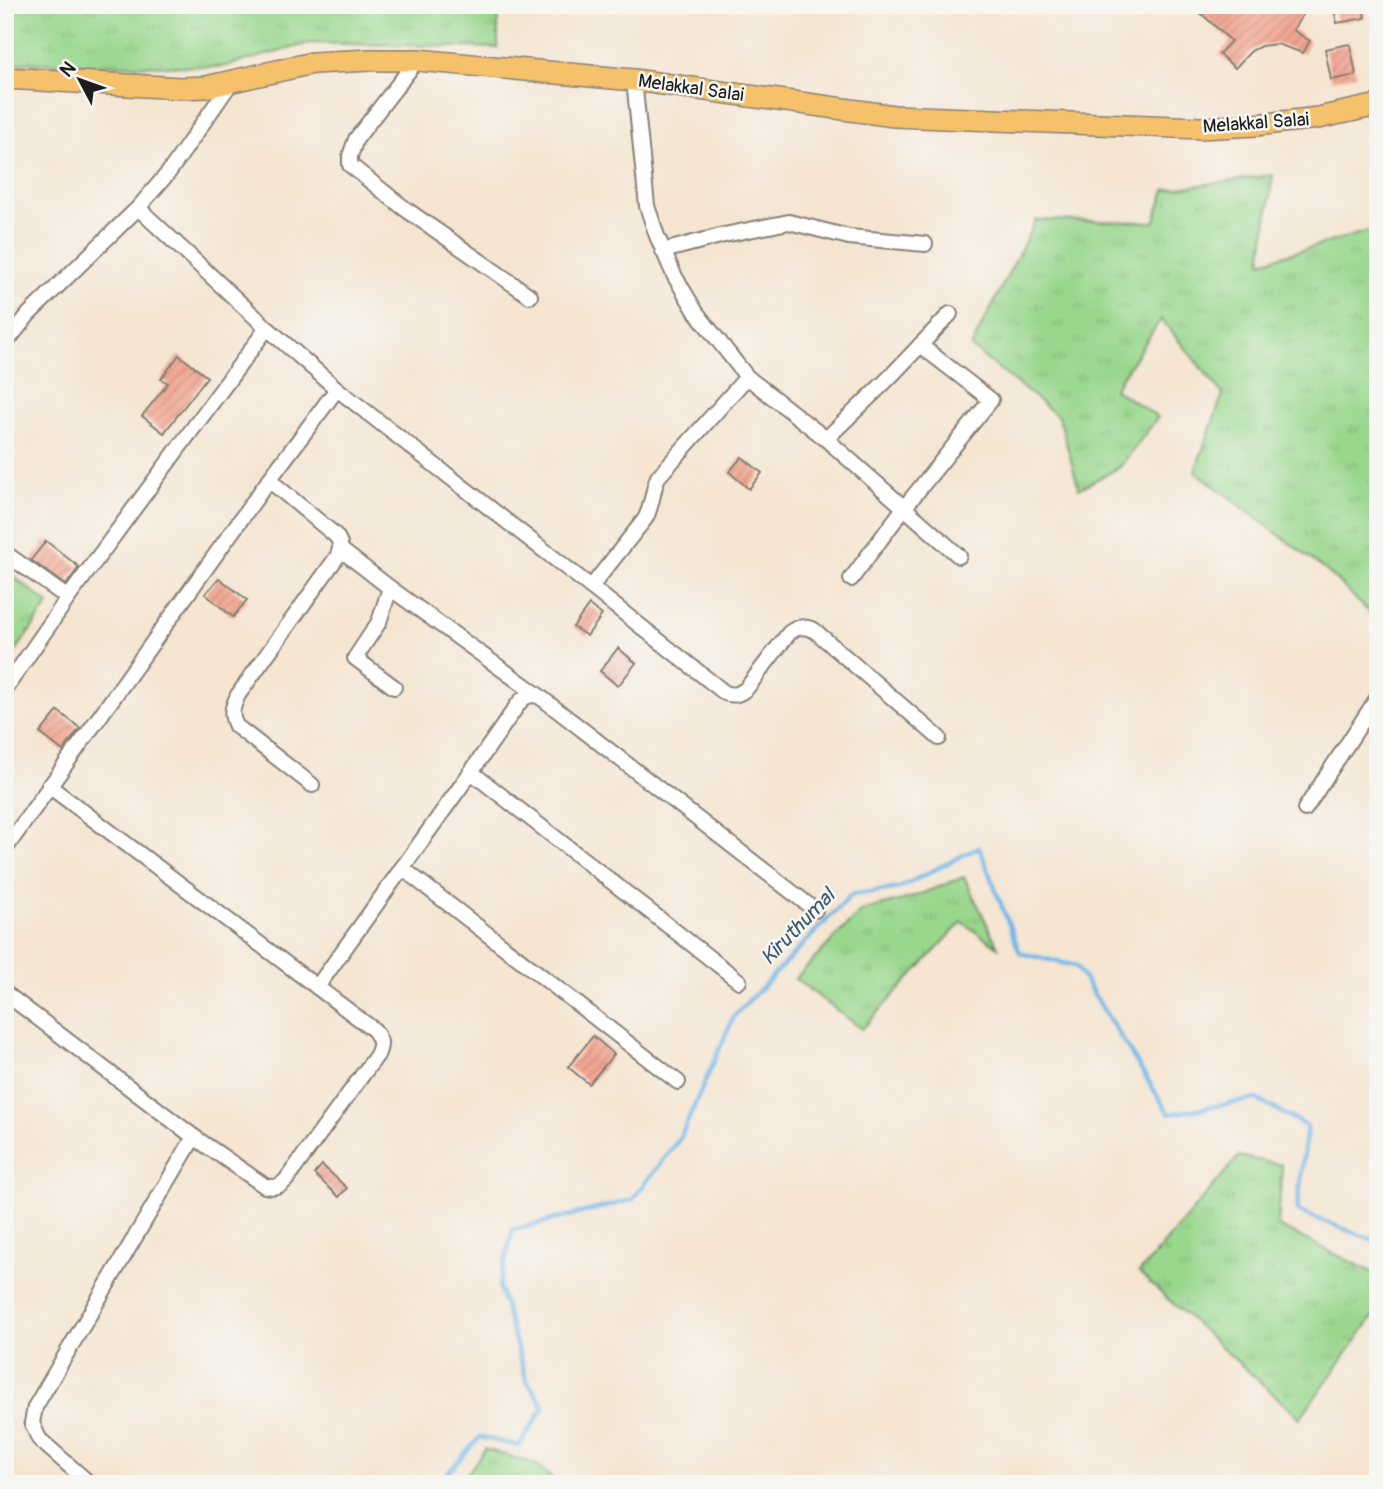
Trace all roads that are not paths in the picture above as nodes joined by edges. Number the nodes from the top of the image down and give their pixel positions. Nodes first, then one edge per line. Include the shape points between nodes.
1 (417, 60) junction
2 (5, 78) edge
3 (634, 80) junction
4 (232, 81) junction
5 (1378, 105) edge
6 (138, 208) junction
7 (925, 244) dead end
8 (663, 251) junction
9 (530, 296) dead end
10 (950, 314) dead end
11 (267, 328) junction
12 (5, 344) edge
13 (920, 345) junction
14 (747, 377) junction
15 (337, 389) junction
16 (826, 439) junction
17 (270, 480) junction
18 (904, 508) junction
19 (340, 549) junction
20 (5, 553) edge
21 (959, 556) dead end
22 (851, 579) dead end
23 (390, 587) junction
24 (591, 587) junction
25 (68, 598) junction
26 (394, 687) dead end
27 (5, 689) edge
28 (538, 696) junction
29 (1378, 697) edge
30 (939, 738) dead end
31 (471, 772) junction
32 (312, 785) dead end
33 (49, 786) junction
34 (1304, 809) dead end
35 (5, 849) edge
36 (402, 868) junction
37 (815, 909) dead end
38 (739, 981) dead end
39 (317, 987) junction
40 (5, 993) edge
41 (678, 1082) dead end
42 (194, 1137) junction
43 (90, 1484) edge

1 - 3 main road, Melakkal Salai
1 - 4 main road, Melakkal Salai via 313,63
1 - 9 street via 356,139 350,165
2 - 4 main road, Melakkal Salai via 181,88
3 - 5 main road, Melakkal Salai via 894,116 1200,128 1318,118
3 - 8 street via 647,206
4 - 6 street
6 - 11 street
6 - 12 street via 29,314
7 - 8 street via 849,237 789,222
8 - 14 street via 696,312
10 - 13 street
11 - 15 street
11 - 25 street
13 - 16 street
13 - 18 street via 991,400
14 - 16 street
14 - 24 street via 658,477 645,519
15 - 17 street
15 - 24 street
16 - 18 street
17 - 19 street via 335,535
17 - 33 street
18 - 21 street
18 - 22 street
19 - 23 street
19 - 32 street via 238,695 231,716 236,726
20 - 25 street
23 - 26 street via 379,622 355,658
23 - 28 street
24 - 30 street via 732,695 746,689 796,627 814,630
25 - 27 street
28 - 31 street via 525,697 519,703
28 - 37 street
29 - 34 street
31 - 36 street
31 - 38 street
33 - 35 street
33 - 39 street
36 - 39 street
36 - 41 street
39 - 42 street via 374,1030 381,1046 286,1180 281,1186 265,1186
40 - 42 street
42 - 43 street via 35,1407 32,1423 39,1438

